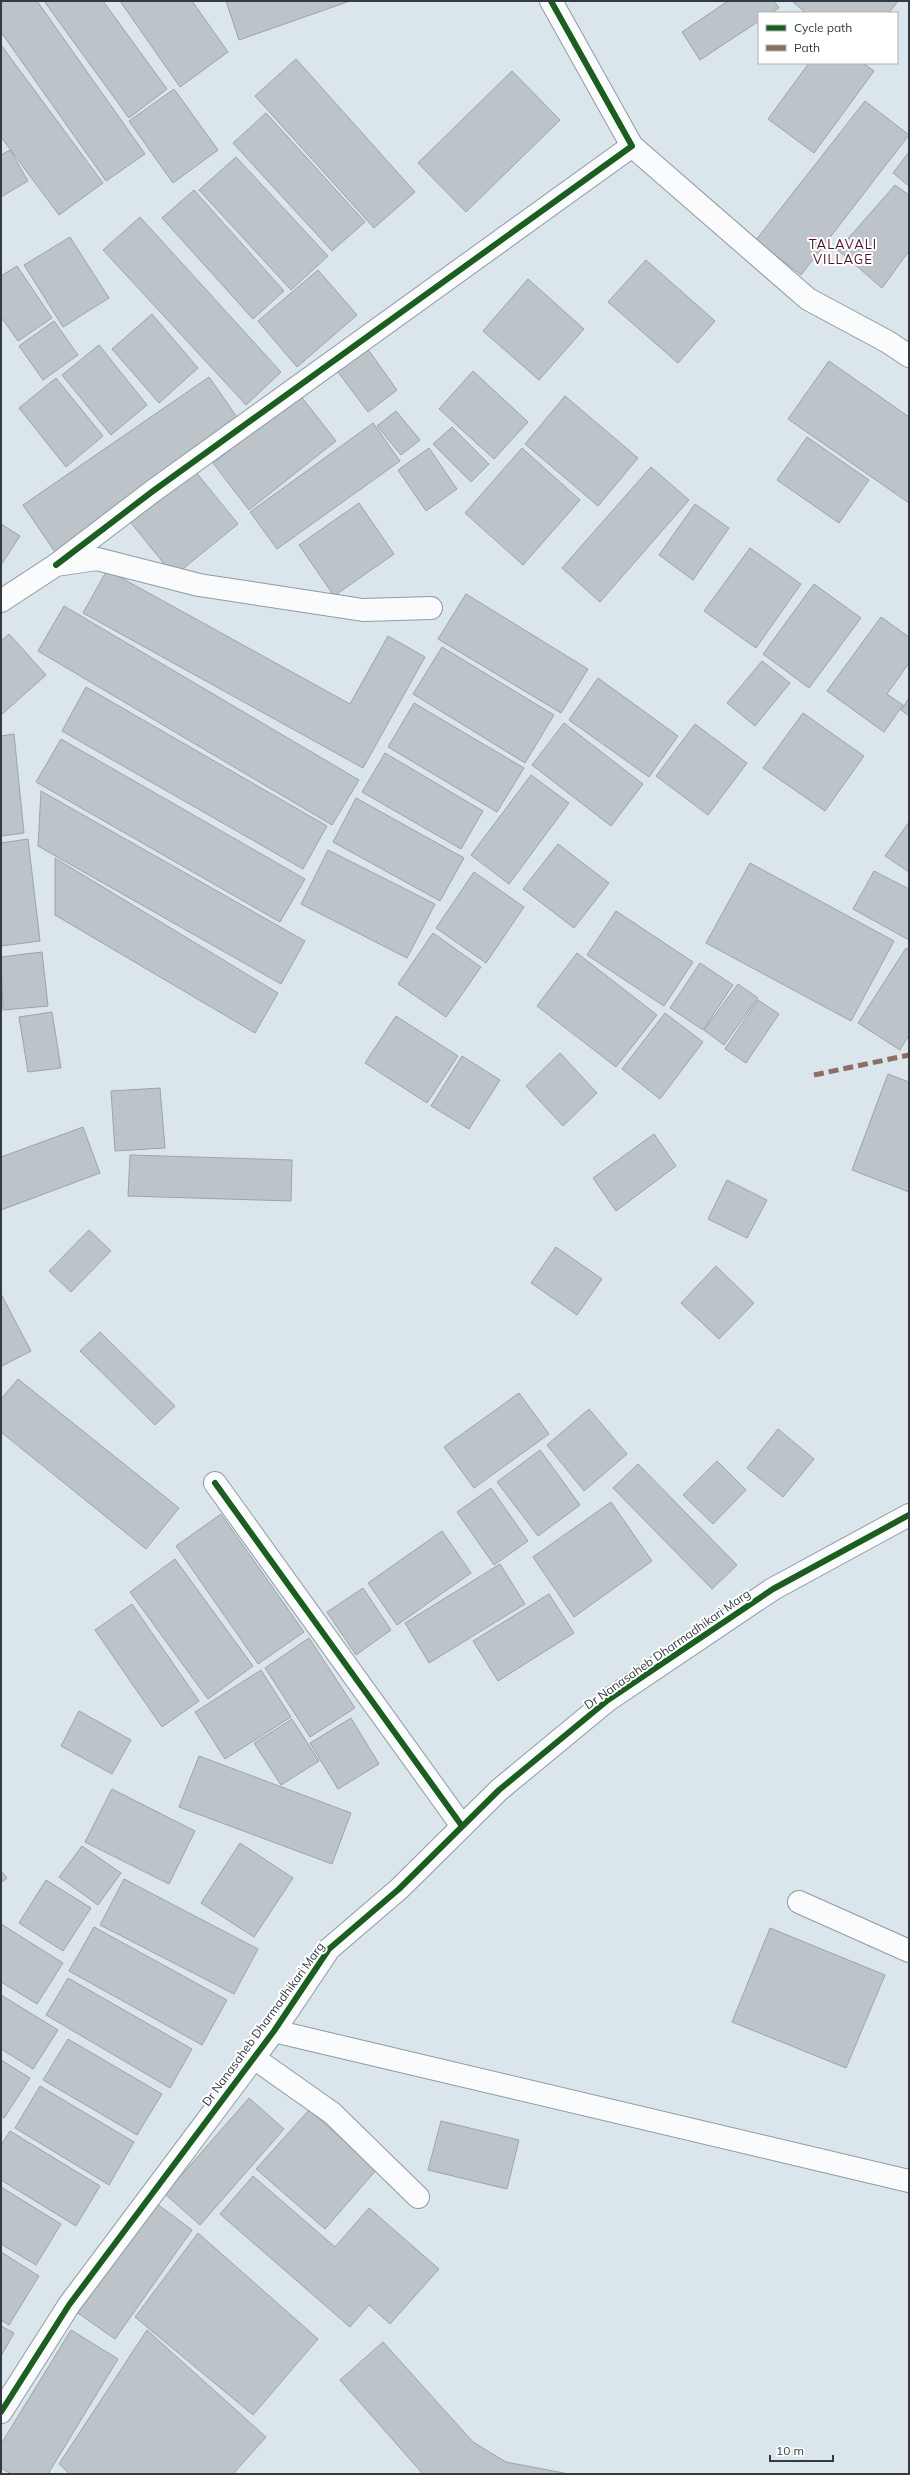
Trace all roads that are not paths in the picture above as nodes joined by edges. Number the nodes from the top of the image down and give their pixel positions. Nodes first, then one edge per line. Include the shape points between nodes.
1 (551, 1) edge
2 (632, 146) junction
3 (909, 356) edge
4 (56, 565) junction
5 (1, 601) edge
6 (431, 608) dead end
7 (215, 1482) dead end
8 (909, 1515) edge
9 (462, 1826) junction
10 (799, 1902) dead end
11 (909, 1950) edge
12 (274, 2031) junction
13 (254, 2058) junction
14 (909, 2181) edge
15 (418, 2197) dead end
16 (1, 2412) edge

1 - 2 street
2 - 3 street via 808,299
2 - 4 street via 153,491
4 - 5 street
4 - 6 street via 97,559 198,585 363,610
7 - 9 street
8 - 9 street, Dr Nanasaheb Dharmadhikari Marg via 773,1589 608,1700 498,1790
9 - 12 street, Dr Nanasaheb Dharmadhikari Marg via 399,1890 329,1948
10 - 11 street
12 - 13 street, Dr Nanasaheb Dharmadhikari Marg
12 - 14 street
13 - 15 street via 332,2113
13 - 16 street, Dr Nanasaheb Dharmadhikari Marg via 69,2305

